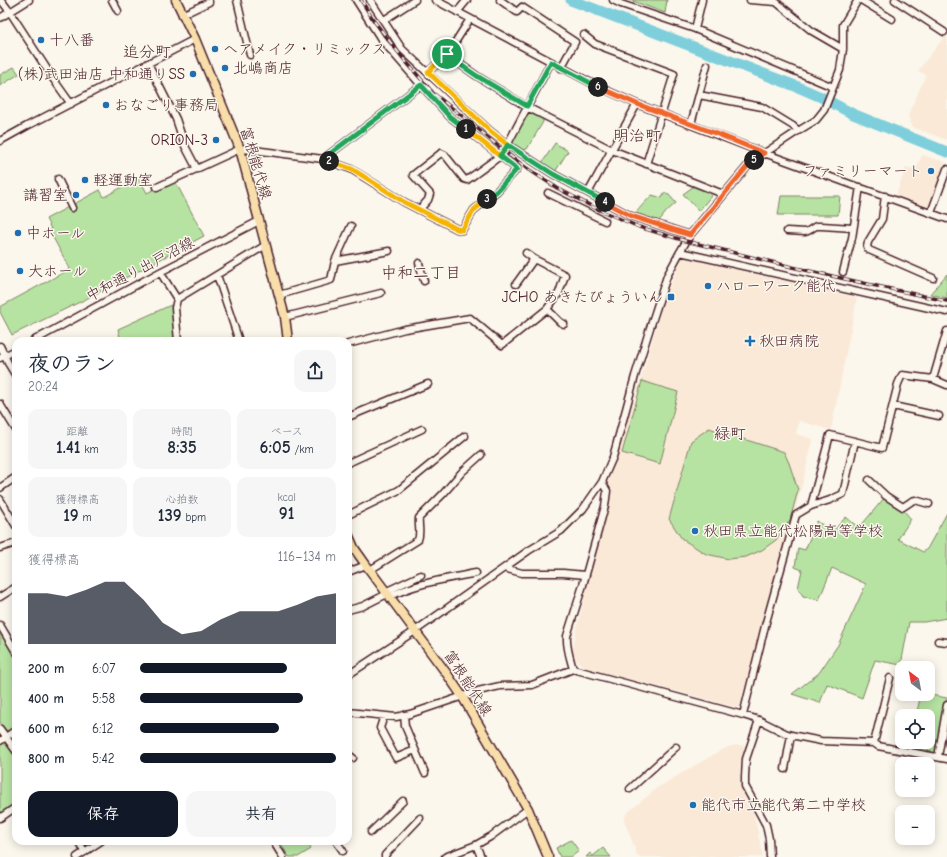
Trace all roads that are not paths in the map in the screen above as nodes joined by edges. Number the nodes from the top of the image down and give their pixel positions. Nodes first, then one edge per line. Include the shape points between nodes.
1 (1, 0) edge
2 (29, 0) edge
3 (112, 0) edge
4 (176, 0) edge
5 (237, 0) edge
6 (356, 0) edge
7 (370, 0) edge
8 (415, 0) edge
9 (435, 0) edge
10 (467, 0) edge
11 (500, 0) edge
12 (613, 0) edge
13 (702, 0) edge
14 (750, 0) edge
15 (858, 0) edge
16 (862, 0) edge
17 (895, 0) edge
18 (209, 2) dead end
19 (118, 11) dead end
20 (10, 12) junction
21 (457, 12) junction
22 (182, 14) junction
23 (0, 18) edge
24 (470, 19) junction
25 (892, 19) dead end
26 (384, 20) junction
27 (695, 29) junction
28 (944, 32) dead end
29 (584, 35) dead end
30 (195, 39) junction
31 (843, 49) junction
32 (447, 54) junction
33 (250, 55) dead end
34 (551, 62) junction
35 (148, 64) junction
36 (706, 65) dead end
37 (561, 68) junction
38 (428, 72) junction
39 (421, 85) junction
40 (832, 89) junction
41 (699, 95) junction
42 (71, 104) junction
43 (637, 104) junction
44 (527, 106) junction
45 (662, 113) junction
46 (690, 124) junction
47 (798, 131) junction
48 (0, 141) edge
49 (508, 145) junction
50 (240, 149) junction
51 (612, 150) junction
52 (764, 153) junction
53 (500, 156) junction
54 (323, 159) junction
55 (646, 164) junction
56 (197, 169) junction
57 (947, 169) edge
58 (58, 179) dead end
59 (860, 187) junction
60 (156, 188) dead end
61 (548, 193) dead end
62 (588, 193) junction
63 (723, 194) junction
64 (885, 196) junction
65 (72, 208) dead end
66 (419, 210) junction
67 (931, 213) junction
68 (947, 219) edge
69 (259, 221) junction
70 (604, 221) dead end
71 (351, 226) dead end
72 (853, 228) junction
73 (787, 231) dead end
74 (690, 235) junction
75 (266, 245) junction
76 (389, 251) dead end
77 (680, 252) junction
78 (526, 253) dead end
79 (534, 259) junction
80 (335, 260) junction
81 (419, 263) dead end
82 (160, 272) junction
83 (843, 272) dead end
84 (217, 275) junction
85 (933, 278) dead end
86 (424, 281) dead end
87 (516, 284) dead end
88 (381, 292) dead end
89 (279, 295) junction
90 (177, 299) junction
91 (547, 309) junction
92 (947, 312) edge
93 (285, 317) junction
94 (564, 324) dead end
95 (947, 331) edge
96 (40, 337) edge
97 (178, 337) edge
98 (238, 337) edge
99 (288, 337) edge
100 (352, 343) edge
101 (0, 346) edge
102 (12, 352) edge
103 (2, 357) edge
104 (12, 370) edge
105 (933, 380) junction
106 (428, 384) dead end
107 (947, 385) edge
108 (0, 404) edge
109 (893, 406) junction
110 (352, 415) edge
111 (939, 416) dead end
112 (12, 424) edge
113 (422, 429) dead end
114 (465, 436) dead end
115 (855, 441) junction
116 (481, 455) dead end
117 (352, 460) edge
118 (12, 480) edge
119 (869, 480) dead end
120 (602, 482) junction
121 (0, 488) edge
122 (0, 499) edge
123 (929, 504) dead end
124 (2, 506) edge
125 (811, 506) junction
126 (352, 513) edge
127 (12, 520) edge
128 (12, 544) edge
129 (0, 548) edge
130 (352, 550) edge
131 (368, 568) junction
132 (504, 568) junction
133 (352, 571) edge
134 (476, 573) dead end
135 (421, 575) dead end
136 (585, 575) junction
137 (12, 590) edge
138 (387, 594) junction
139 (0, 597) edge
140 (352, 609) edge
141 (0, 625) edge
142 (415, 631) junction
143 (938, 641) dead end
144 (947, 642) edge
145 (12, 645) edge
146 (574, 669) junction
147 (352, 672) edge
148 (890, 678) dead end
149 (462, 696) junction
150 (947, 705) edge
151 (352, 712) edge
152 (743, 715) junction
153 (384, 716) junction
154 (404, 716) junction
155 (759, 720) junction
156 (0, 729) edge
157 (12, 733) edge
158 (791, 735) junction
159 (3, 739) edge
160 (874, 743) junction
161 (676, 746) dead end
162 (12, 747) edge
163 (415, 750) junction
164 (938, 757) junction
165 (947, 759) edge
166 (785, 769) dead end
167 (425, 774) dead end
168 (630, 789) dead end
169 (402, 801) dead end
170 (528, 809) junction
171 (12, 810) edge
172 (0, 818) edge
173 (420, 818) dead end
174 (371, 832) dead end
175 (81, 845) edge
176 (95, 845) edge
177 (276, 845) edge
178 (339, 845) edge
179 (476, 846) junction
180 (343, 851) dead end
181 (85, 852) junction
182 (77, 857) edge
183 (283, 857) edge
184 (384, 857) edge
185 (446, 857) edge
186 (481, 857) edge
187 (548, 857) edge
188 (770, 857) edge

1 - 20 street
2 - 20 street
3 - 19 street
4 - 22 main road, 富根能代線
5 - 33 street
6 - 39 street via 381,39
7 - 26 street
8 - 26 street
9 - 21 street
10 - 21 street
11 - 37 street via 517,12 522,7 575,42
12 - 27 street
13 - 27 street
14 - 31 street via 776,2 812,31
15 - 31 street via 844,25
16 - 25 street
17 - 28 street
18 - 22 street
20 - 23 street
20 - 42 street
21 - 24 street
22 - 30 main road, 富根能代線
24 - 32 street
24 - 34 street
26 - 38 street via 402,49
27 - 40 street
29 - 45 street via 595,44 674,74
30 - 35 street
30 - 50 main road, 富根能代線
31 - 40 street via 840,70
32 - 38 street
32 - 44 street via 477,76
34 - 37 street
34 - 44 street
35 - 42 street
35 - 56 street via 174,114 185,146
36 - 41 street
37 - 43 street
38 - 49 street
39 - 53 street via 449,116
39 - 54 street
40 - 47 street via 824,110 816,120
41 - 46 street
41 - 47 street via 762,107
42 - 48 street
43 - 45 street
43 - 51 street
44 - 49 street
44 - 51 street
45 - 46 street
45 - 55 street
46 - 52 street
47 - 52 street
49 - 53 street
49 - 62 street
50 - 54 street
50 - 56 street
50 - 69 main road, 富根能代線
51 - 55 street
51 - 62 street
52 - 59 street
52 - 63 street via 751,162
53 - 66 street via 517,169 497,191 474,210 462,230
53 - 66 street via 467,180 441,153 414,175 430,194
54 - 66 street via 352,169
55 - 63 street
56 - 60 street
57 - 67 street
58 - 65 street
59 - 64 street
59 - 72 street
61 - 70 street
62 - 74 street via 631,216
63 - 74 street
64 - 67 street
64 - 85 street via 882,219 867,247
67 - 68 street
69 - 75 main road, 富根能代線
69 - 82 street, 中和通り出戸沼線
71 - 80 street
72 - 73 street via 816,226 805,232
72 - 83 street
74 - 77 street
75 - 84 street
75 - 89 main road, 富根能代線
76 - 80 street
77 - 92 street
77 - 120 street via 667,276 635,376 613,457
78 - 79 street
79 - 87 street
79 - 91 street via 566,275 559,293
80 - 89 street via 331,280
81 - 86 street
82 - 90 street
82 - 96 street, 中和通り出戸沼線
84 - 90 street
84 - 98 street
88 - 93 street
89 - 93 main road, 富根能代線
90 - 97 street via 175,308
91 - 94 street
91 - 100 street via 502,345 470,318 404,329
93 - 99 main road, 富根能代線
95 - 105 street
101 - 103 street
102 - 103 street
103 - 104 street
105 - 107 street
105 - 109 street via 902,374
106 - 110 street
108 - 112 street
109 - 111 street
109 - 115 street via 882,448
113 - 117 street
114 - 126 street via 398,490
115 - 125 street via 843,494
115 - 125 street via 830,435
116 - 131 street via 419,518 418,540
118 - 121 street
119 - 123 street via 903,507 915,500
120 - 132 street via 583,509 561,531
120 - 136 street via 607,491 605,506
122 - 124 street
124 - 127 street
125 - 152 street via 796,515
128 - 129 street
130 - 131 main road, 富根能代線
131 - 133 street
131 - 138 main road, 富根能代線
132 - 136 street via 522,573
132 - 142 street
134 - 138 street
135 - 138 street
136 - 146 street via 566,642
137 - 139 street
138 - 140 street
138 - 142 main road, 富根能代線
141 - 145 street
142 - 147 street
142 - 149 main road, 富根能代線
143 - 144 street
146 - 149 street via 532,685 500,686
146 - 152 street
148 - 160 street
149 - 154 street
149 - 170 main road, 富根能代線
150 - 164 street
151 - 153 street
152 - 155 street
153 - 154 street
153 - 163 street via 380,728 396,758
154 - 163 street via 405,726
155 - 158 street
155 - 188 street via 746,759 745,786 766,825
156 - 159 street
157 - 159 street
158 - 160 street via 821,741
158 - 166 street
159 - 162 street
160 - 164 street via 878,746
161 - 168 street
163 - 167 street
164 - 165 street
169 - 174 street
170 - 179 street
170 - 187 main road, 富根能代線
171 - 172 street
173 - 184 street
175 - 181 street
176 - 181 street
177 - 183 street
178 - 180 street
179 - 185 street
179 - 186 street
181 - 182 street

